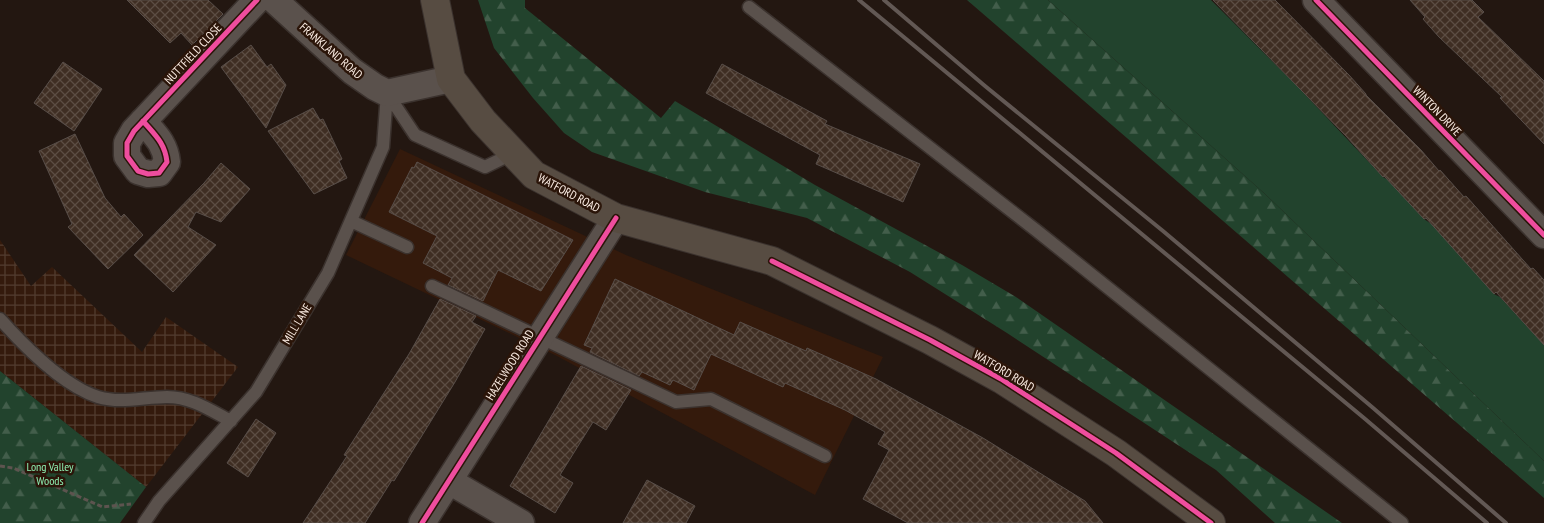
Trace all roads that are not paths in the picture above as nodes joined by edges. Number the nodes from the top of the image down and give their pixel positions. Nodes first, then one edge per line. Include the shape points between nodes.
1 (257, 0) edge
2 (274, 0) edge
3 (435, 0) edge
4 (1316, 0) edge
5 (749, 7) dead end
6 (451, 79) junction
7 (387, 93) junction
8 (143, 121) dead end
9 (514, 153) junction
10 (616, 218) junction
11 (351, 221) junction
12 (1544, 235) edge
13 (407, 247) dead end
14 (432, 286) dead end
15 (0, 320) edge
16 (540, 338) junction
17 (231, 421) junction
18 (825, 456) dead end
19 (448, 481) junction
20 (144, 523) edge
21 (422, 523) edge
22 (521, 523) edge
23 (1211, 523) edge
24 (1402, 523) edge

1 - 8 street, NUTTFIELD CLOSE
2 - 7 street, FRANKLAND ROAD via 352,71
3 - 6 main road, WATFORD ROAD
4 - 12 street, WINTON DRIVE
5 - 24 lane via 1029,225
6 - 7 street
6 - 9 main road, WATFORD ROAD
7 - 9 lane via 415,135 485,167
7 - 11 lane, MILL LANE via 382,147
9 - 10 main road, WATFORD ROAD via 534,175
10 - 16 street, HAZELWOOD ROAD
10 - 23 main road, WATFORD ROAD via 772,261 930,340 1001,378 1116,453
11 - 13 lane
11 - 17 lane, MILL LANE via 318,290 256,392
14 - 16 lane
15 - 17 lane via 50,368 77,388 99,397 125,400 168,397 191,400
16 - 18 lane via 676,402 711,400
16 - 19 street, HAZELWOOD ROAD
17 - 20 lane, MILL LANE via 159,501
19 - 21 street, HAZELWOOD ROAD
19 - 22 street

